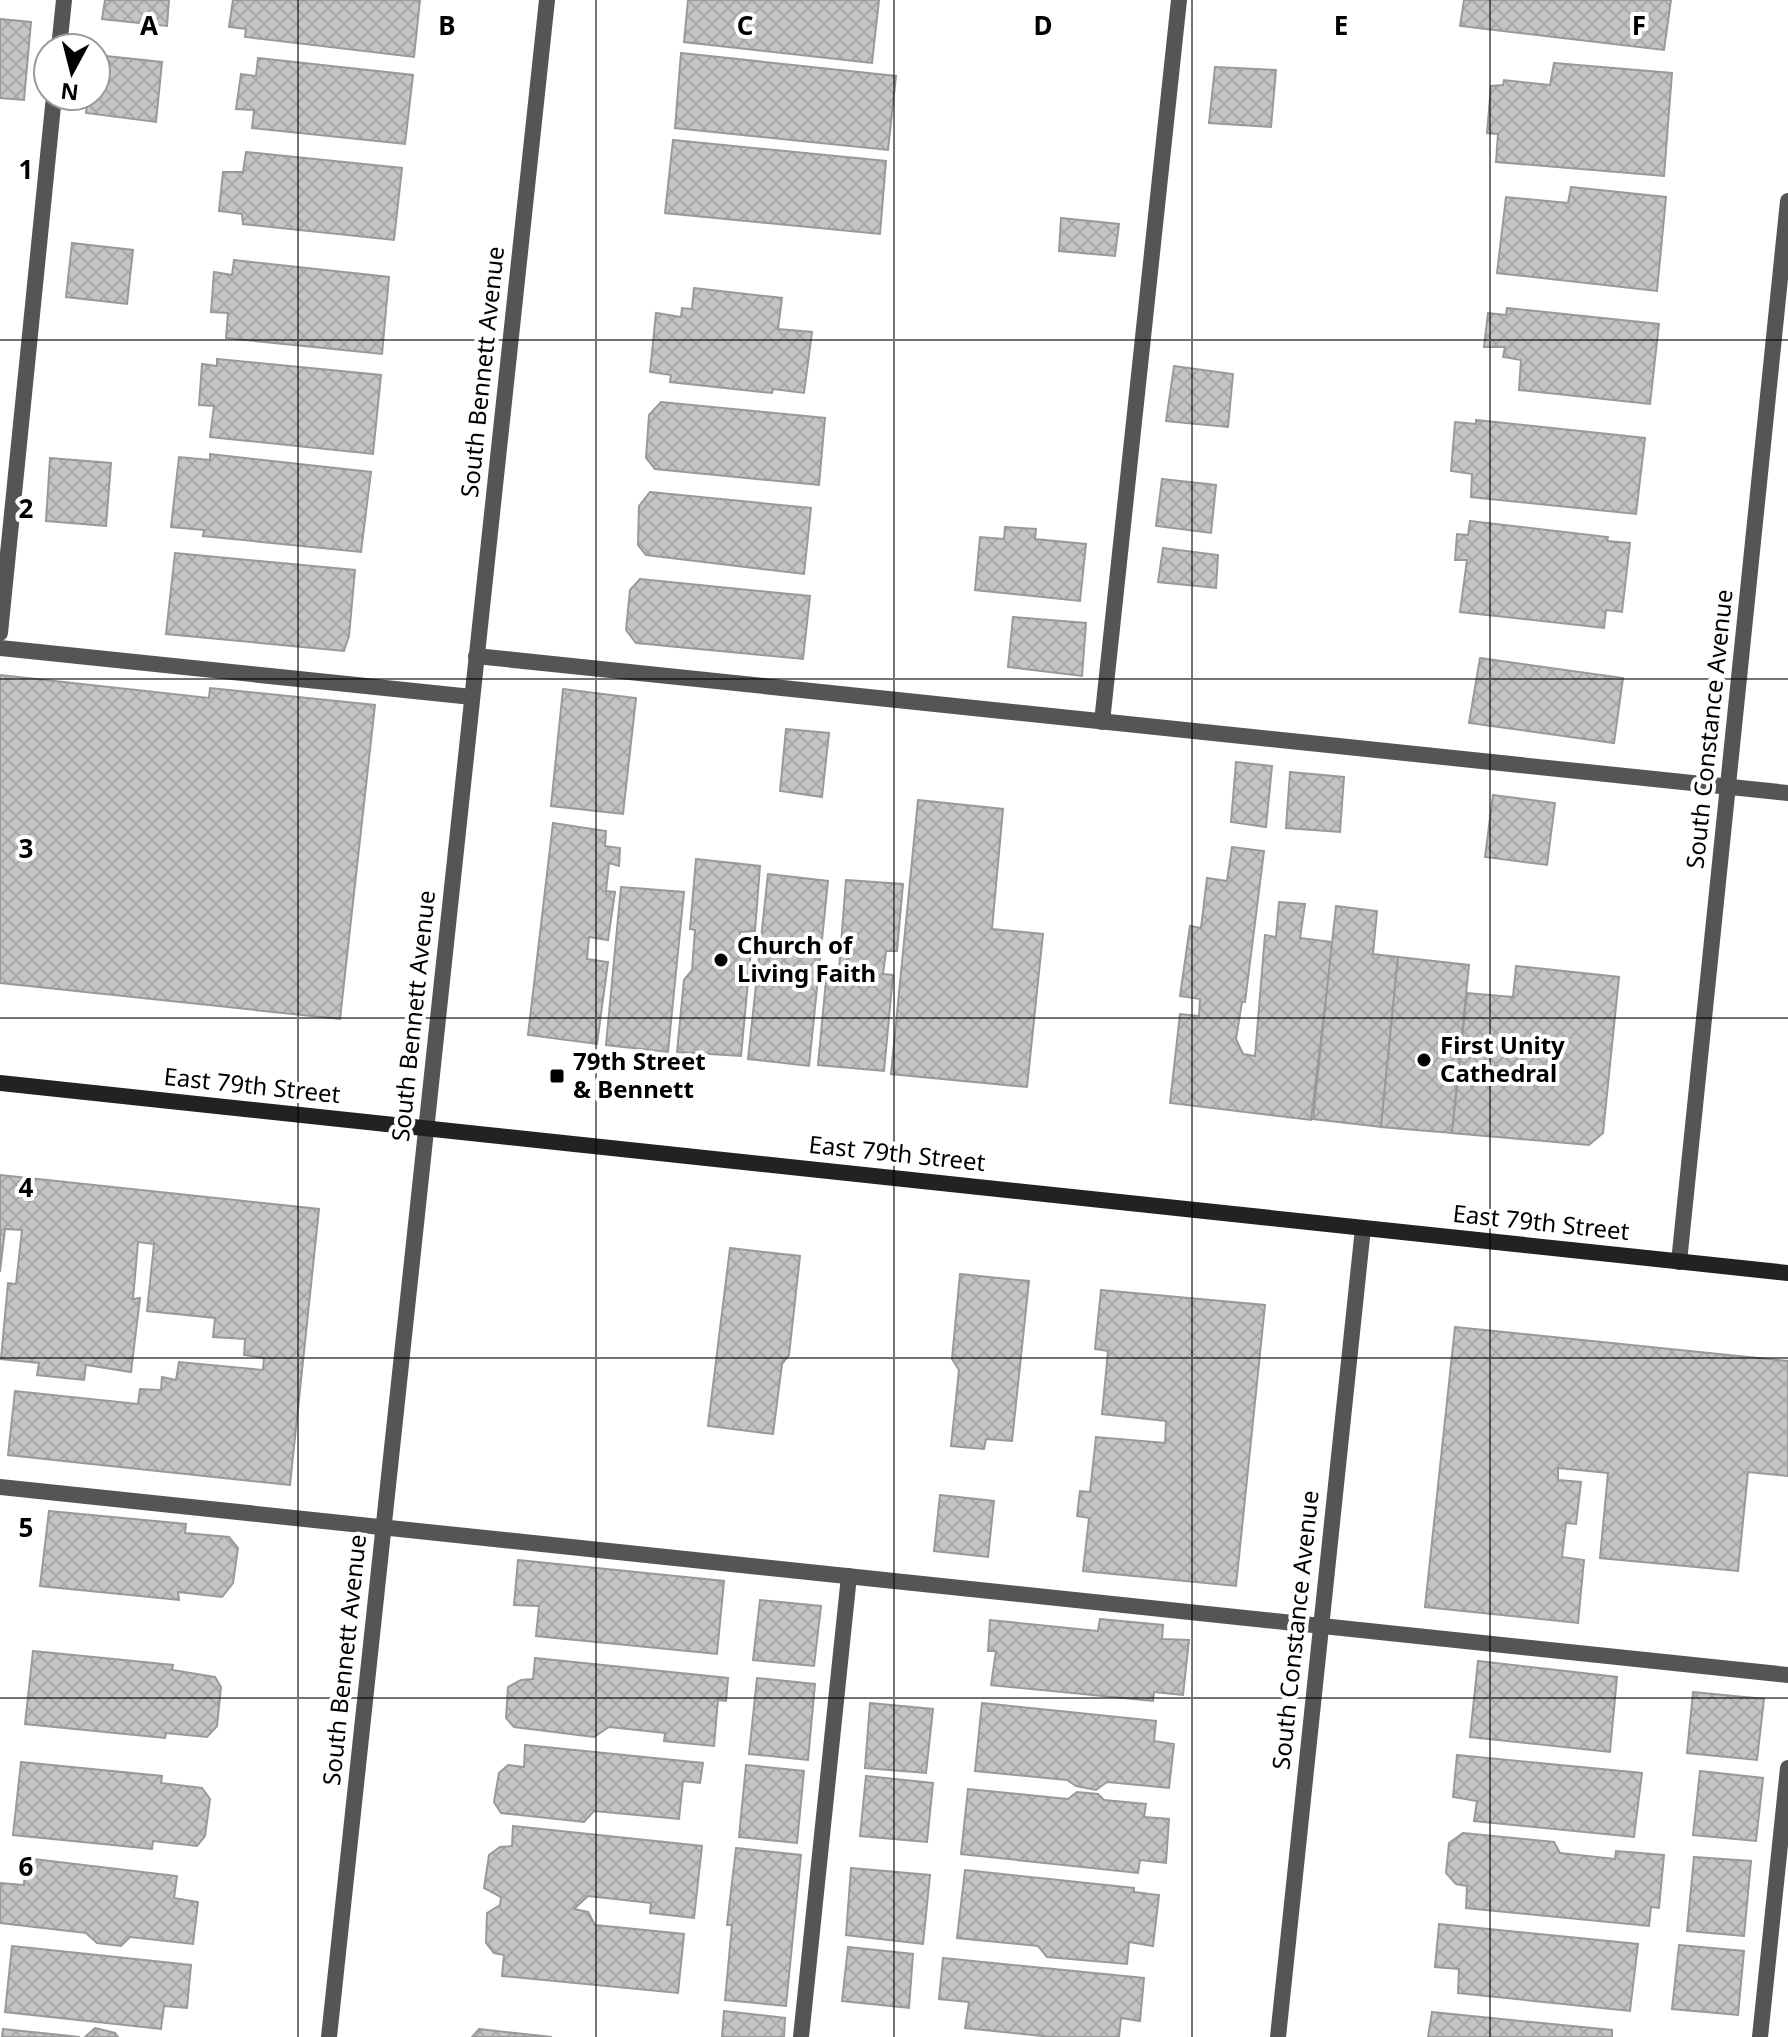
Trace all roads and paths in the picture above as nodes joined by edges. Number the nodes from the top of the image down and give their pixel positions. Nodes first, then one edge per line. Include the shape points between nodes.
1 (64, 0) edge
2 (547, 0) edge
3 (1179, 0) edge
4 (61, 32) edge
5 (52, 112) edge
6 (1788, 201) edge
7 (0, 633) edge
8 (0, 648) edge
9 (476, 656) junction
10 (472, 697) junction
11 (1102, 722) junction
12 (1728, 787) junction
13 (1788, 793) edge
14 (0, 1083) edge
15 (426, 1128) junction
16 (1363, 1228) junction
17 (1679, 1262) junction
18 (1788, 1273) edge
19 (0, 1487) edge
20 (384, 1528) junction
21 (849, 1576) junction
22 (1321, 1626) junction
23 (1788, 1675) edge
24 (1788, 1768) edge
25 (329, 2037) edge
26 (801, 2037) edge
27 (1278, 2037) edge
28 (1760, 2037) edge

1 - 4 street
2 - 9 street, South Bennett Avenue
3 - 11 street
5 - 7 street
6 - 12 street, South Constance Avenue
8 - 10 street
9 - 10 street, South Bennett Avenue
9 - 11 street
10 - 15 street, South Bennett Avenue
11 - 12 street
12 - 13 street
12 - 17 street, South Constance Avenue
14 - 15 main road, East 79th Street
15 - 16 main road, East 79th Street
15 - 20 street, South Bennett Avenue
16 - 17 main road, East 79th Street
16 - 22 street, South Constance Avenue
17 - 18 main road, East 79th Street
19 - 20 street
20 - 21 street
20 - 25 street, South Bennett Avenue
21 - 22 street
21 - 26 street
22 - 23 street
22 - 27 street, South Constance Avenue
24 - 28 street

